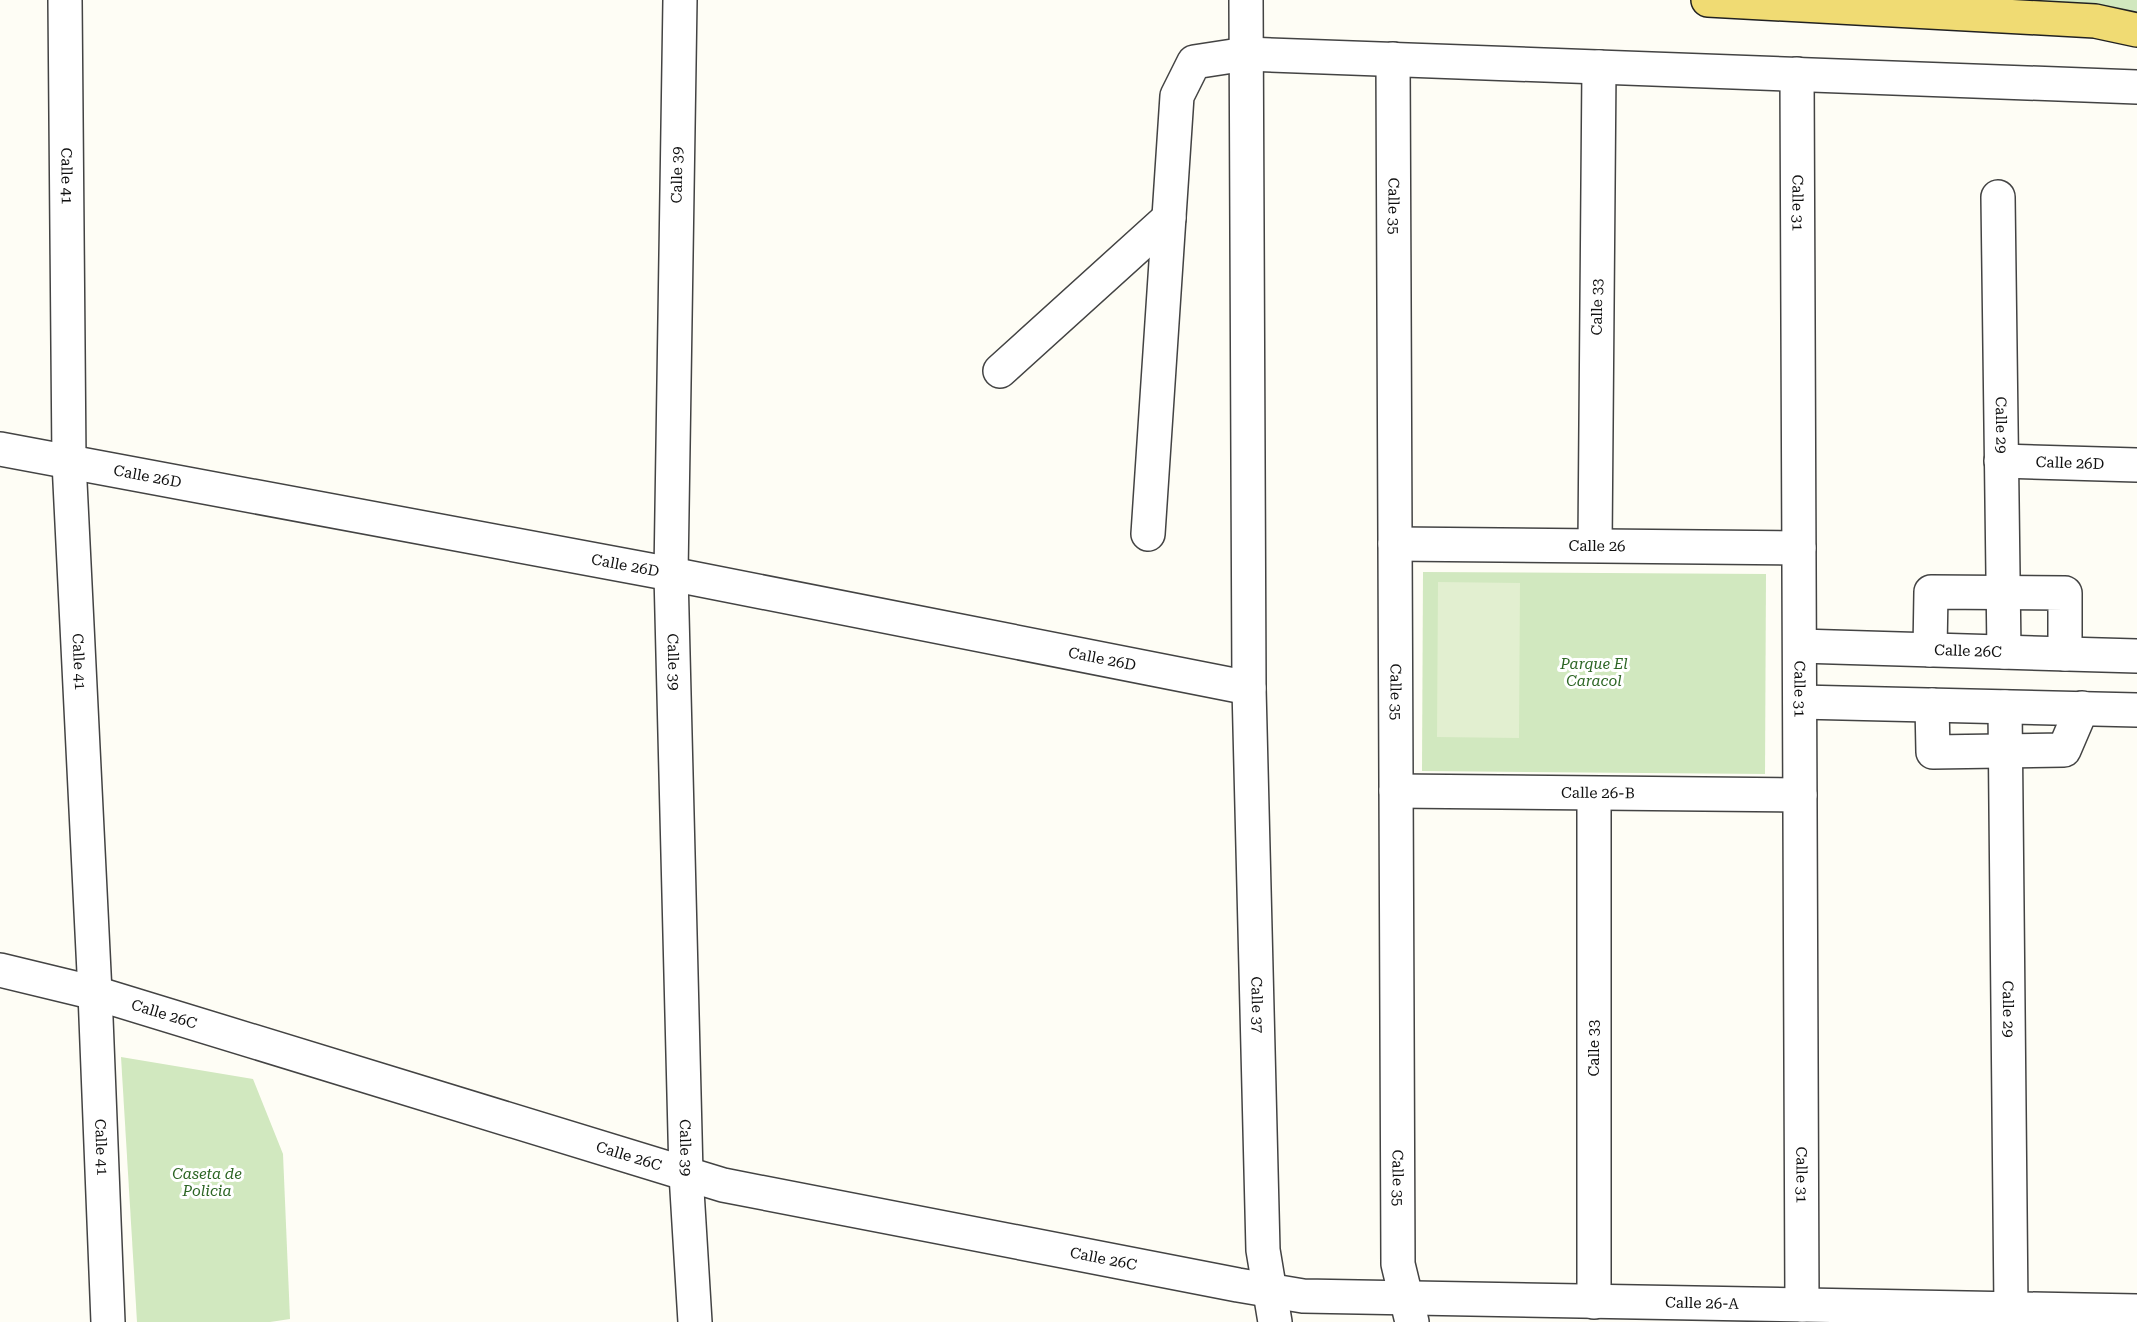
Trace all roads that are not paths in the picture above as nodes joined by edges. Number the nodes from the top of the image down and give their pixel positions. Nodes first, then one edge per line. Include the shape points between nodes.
1 (65, 0) edge
2 (680, 0) edge
3 (1246, 0) edge
4 (1708, 0) edge
5 (2095, 21) junction
6 (2137, 30) edge
7 (2137, 44) edge
8 (1246, 54) junction
9 (1393, 59) junction
10 (1599, 67) junction
11 (1797, 74) junction
12 (2137, 87) edge
13 (1998, 197) dead end
14 (1169, 218) junction
15 (1000, 371) dead end
16 (0, 449) edge
17 (2001, 461) junction
18 (69, 462) junction
19 (2137, 465) edge
20 (1148, 534) dead end
21 (1395, 544) junction
22 (1595, 545) junction
23 (1799, 548) junction
24 (671, 574) junction
25 (2004, 593) junction
26 (1800, 646) junction
27 (1930, 650) junction
28 (2004, 652) junction
29 (2065, 654) junction
30 (2137, 656) edge
31 (1249, 688) junction
32 (1800, 702) junction
33 (1932, 705) junction
34 (2004, 707) junction
35 (2082, 708) junction
36 (2137, 710) edge
37 (2005, 752) junction
38 (1396, 791) junction
39 (1594, 794) junction
40 (1800, 795) junction
41 (0, 970) edge
42 (95, 993) junction
43 (686, 1174) junction
44 (1270, 1290) junction
45 (2011, 1309) junction
46 (1425, 1310) edge
47 (1608, 1310) edge
48 (2137, 1311) edge
49 (1774, 1312) edge
50 (108, 1322) edge
51 (695, 1322) edge
52 (1275, 1322) edge

1 - 18 street, Calle 41
2 - 24 street, Calle 39
3 - 8 street, Calle 37
4 - 5 main road
5 - 6 main road
5 - 7 main road
8 - 9 street
8 - 14 street via 1194,62 1177,96
8 - 31 street, Calle 37
9 - 10 street
9 - 21 street, Calle 35
10 - 11 street
10 - 22 street, Calle 33
11 - 12 street
11 - 23 street, Calle 31
13 - 17 street, Calle 29
14 - 15 street
14 - 20 street
16 - 18 street, Calle 26D
17 - 19 street, Calle 26D
17 - 25 street, Calle 29
18 - 24 street, Calle 26D
18 - 42 street, Calle 41
21 - 22 street, Calle 26
21 - 38 street, Calle 35
22 - 23 street, Calle 26
23 - 26 street, Calle 31
24 - 31 street, Calle 26D
24 - 43 street, Calle 39
25 - 27 street via 1931,592
25 - 28 street, Calle 29
25 - 29 street via 2065,593
26 - 27 street, Calle 26C
26 - 32 street, Calle 31
27 - 28 street, Calle 26C
28 - 29 street, Calle 26C
29 - 30 street, Calle 26C
31 - 44 street, Calle 37 via 1263,1250
32 - 33 street
32 - 40 street, Calle 31
33 - 34 street
33 - 37 street via 1933,752
34 - 35 street
34 - 37 street, Calle 29
35 - 36 street
35 - 37 street via 2064,750
37 - 45 street, Calle 29
38 - 39 street, Calle 26-B
38 - 46 street, Calle 35 via 1398,1264
39 - 40 street, Calle 26-B
39 - 47 street, Calle 33
40 - 49 street, Calle 31
41 - 42 street, Calle 26C
42 - 43 street, Calle 26C
42 - 50 street, Calle 41
43 - 44 street, Calle 26C via 723,1185
43 - 51 street, Calle 39
44 - 46 street, Calle 26-A
44 - 52 street, Calle 37
45 - 48 street, Calle 26-A
45 - 49 street, Calle 26-A
46 - 47 street, Calle 26-A
47 - 49 street, Calle 26-A

